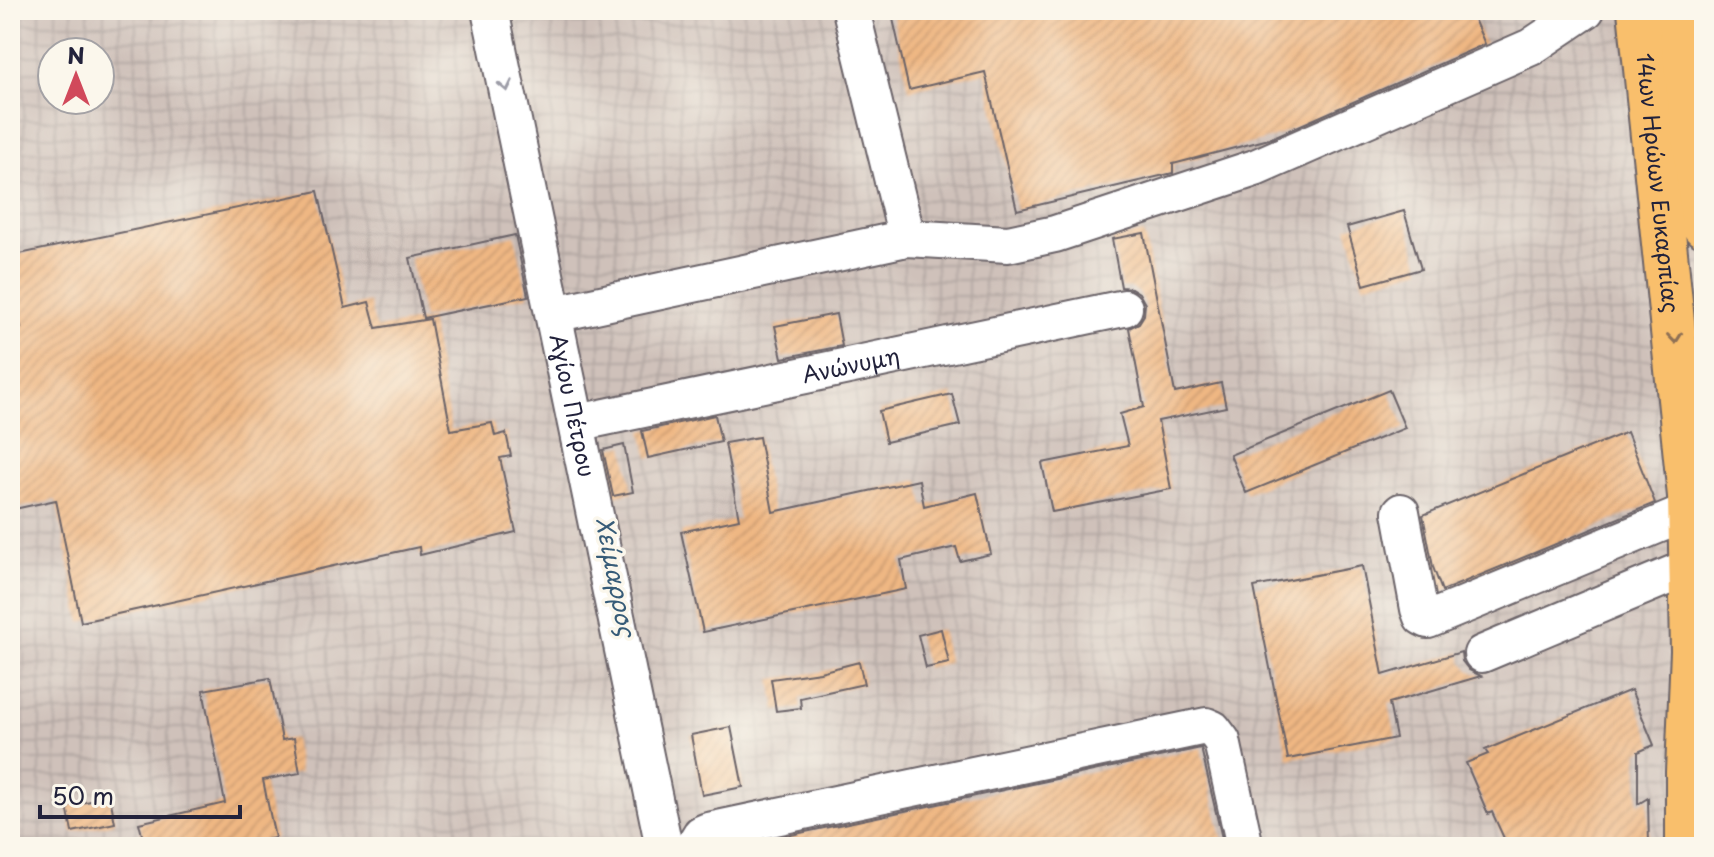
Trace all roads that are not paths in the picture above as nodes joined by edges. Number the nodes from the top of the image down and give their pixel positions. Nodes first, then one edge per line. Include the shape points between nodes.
1 (490, 10) edge
2 (851, 10) edge
3 (1586, 10) edge
4 (1640, 10) edge
5 (1680, 10) edge
6 (1704, 225) edge
7 (907, 238) junction
8 (1124, 308) dead end
9 (554, 314) junction
10 (577, 423) junction
11 (1691, 511) junction
12 (1401, 512) dead end
13 (1692, 566) junction
14 (1482, 654) dead end
15 (1698, 705) edge
16 (1687, 804) junction
17 (664, 847) edge
18 (693, 847) edge
19 (1245, 847) edge
20 (1678, 847) edge
21 (1688, 847) edge

1 -> 9 street, Αγίου Πέτρου
2 - 7 street
3 - 7 street via 1531,47 1255,168 1031,241
4 -> 11 main road, 14ων Ηρώων Ευκαρπίας
5 - 6 main road, 14ων Ηρώων Ευκαρπίας
7 - 9 street
8 - 10 street, Ανώνυμη
9 - 10 street, Αγίου Πέτρου
10 - 17 street, Αγίου Πέτρου
11 - 12 street via 1428,620 1419,609
11 - 13 main road, 14ων Ηρώων Ευκαρπίας
13 - 14 street
13 - 15 main road, 14ων Ηρώων Ευκαρπίας
15 - 16 main road, 14ων Ηρώων Ευκαρπίας
16 - 20 street
16 - 21 main road, 14ων Ηρώων Ευκαρπίας
18 - 19 street via 708,831 1206,726 1222,741

